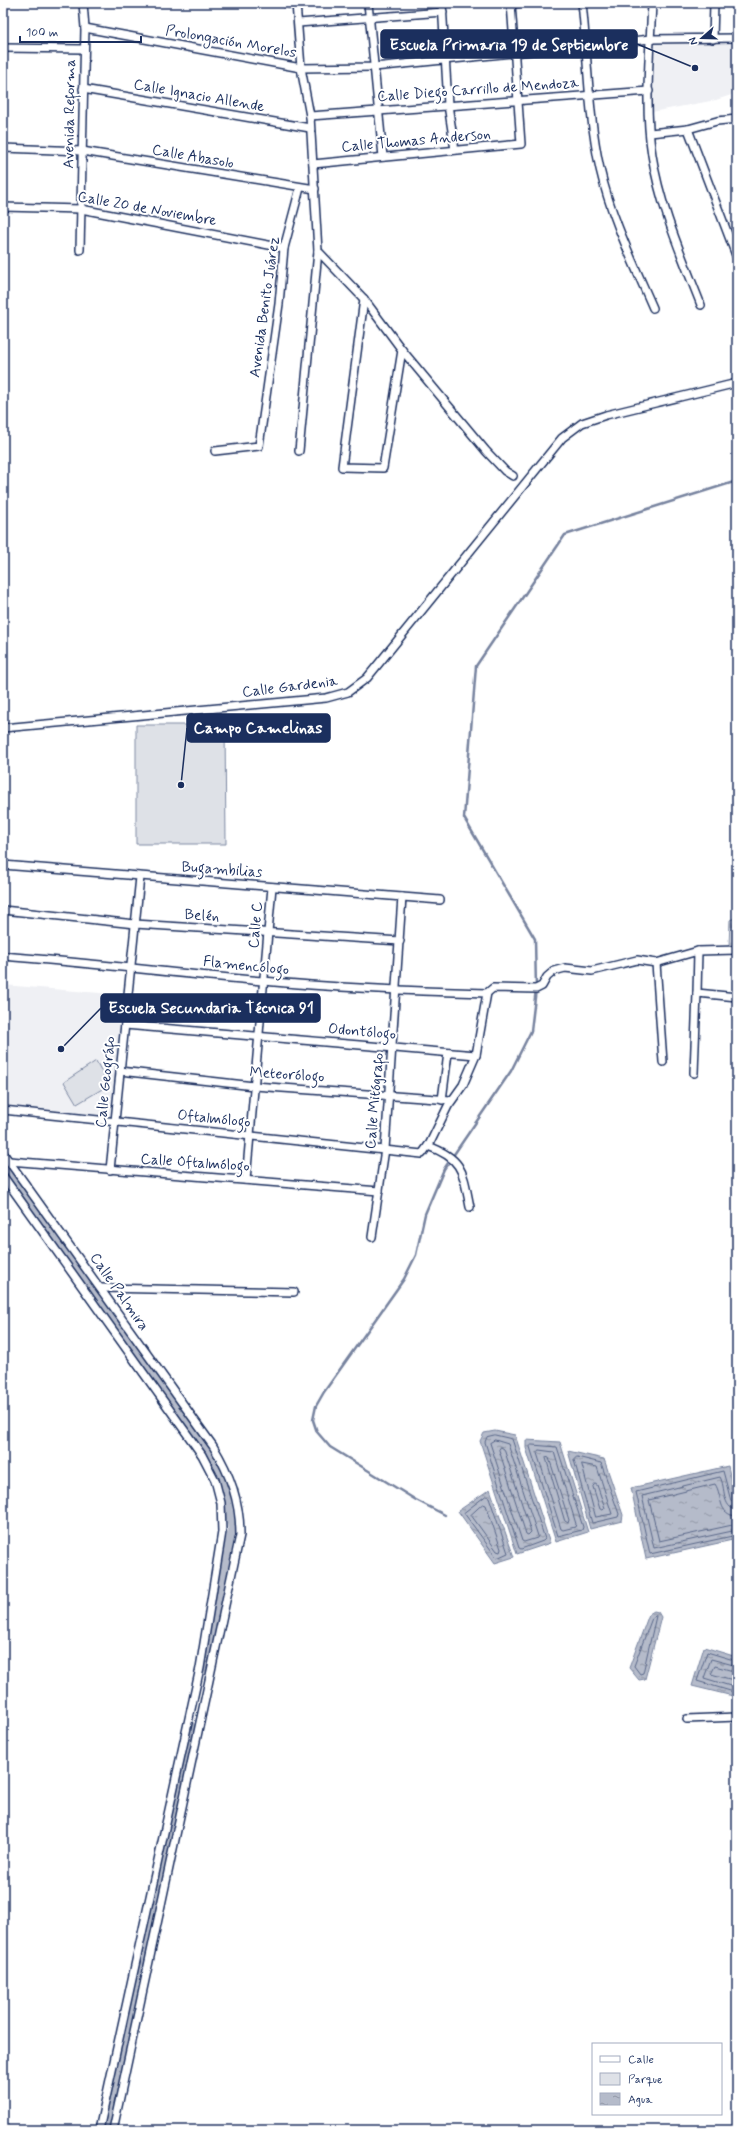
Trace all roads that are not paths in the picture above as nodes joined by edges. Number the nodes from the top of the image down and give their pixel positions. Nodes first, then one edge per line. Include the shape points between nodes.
1 (83, 3) edge
2 (285, 3) edge
3 (368, 3) edge
4 (442, 3) edge
5 (520, 3) edge
6 (582, 3) edge
7 (652, 3) edge
8 (714, 3) edge
9 (296, 4) edge
10 (511, 4) edge
11 (443, 12) junction
12 (370, 19) junction
13 (298, 23) junction
14 (85, 28) junction
15 (737, 38) edge
16 (651, 39) junction
17 (713, 39) junction
18 (587, 44) junction
19 (3, 48) edge
20 (84, 49) junction
21 (514, 53) junction
22 (444, 61) junction
23 (374, 67) junction
24 (301, 68) junction
25 (83, 89) junction
26 (649, 91) junction
27 (590, 95) junction
28 (518, 100) junction
29 (448, 105) junction
30 (379, 111) junction
31 (310, 116) junction
32 (737, 119) edge
33 (310, 128) junction
34 (688, 129) junction
35 (650, 132) junction
36 (3, 148) edge
37 (455, 150) junction
38 (82, 151) junction
39 (383, 157) junction
40 (313, 164) junction
41 (300, 188) junction
42 (315, 190) junction
43 (3, 207) edge
44 (81, 209) junction
45 (284, 248) junction
46 (80, 250) dead end
47 (318, 250) junction
48 (737, 258) edge
49 (364, 299) junction
50 (701, 305) dead end
51 (652, 308) dead end
52 (402, 350) junction
53 (737, 383) edge
54 (215, 451) dead end
55 (299, 451) dead end
56 (512, 476) dead end
57 (3, 728) edge
58 (3, 865) edge
59 (140, 877) junction
60 (272, 886) junction
61 (402, 897) junction
62 (440, 900) dead end
63 (3, 910) edge
64 (135, 924) junction
65 (268, 933) junction
66 (400, 941) junction
67 (737, 950) edge
68 (698, 951) junction
69 (3, 956) edge
70 (656, 963) junction
71 (131, 966) junction
72 (264, 981) junction
73 (396, 991) junction
74 (487, 993) junction
75 (697, 993) junction
76 (737, 997) edge
77 (125, 1025) junction
78 (259, 1036) junction
79 (392, 1047) junction
80 (448, 1053) junction
81 (476, 1055) junction
82 (663, 1062) dead end
83 (120, 1071) junction
84 (694, 1073) dead end
85 (254, 1086) junction
86 (389, 1096) junction
87 (442, 1100) junction
88 (452, 1100) junction
89 (3, 1110) edge
90 (115, 1122) junction
91 (250, 1136) junction
92 (428, 1146) junction
93 (385, 1149) junction
94 (3, 1153) edge
95 (9, 1161) junction
96 (110, 1170) junction
97 (3, 1176) edge
98 (246, 1180) junction
99 (379, 1191) junction
100 (470, 1207) dead end
101 (372, 1237) dead end
102 (101, 1288) junction
103 (294, 1292) dead end
104 (737, 1717) edge
105 (687, 1719) dead end
106 (99, 2130) edge
107 (113, 2130) edge

1 - 14 street, Avenida Reforma
2 - 9 street
3 - 12 street
4 - 11 street
5 - 10 street
6 - 18 street
7 - 16 street
8 - 17 street
9 - 13 street
10 - 21 street
11 - 12 street
11 - 22 street
12 - 13 street
12 - 23 street
13 - 24 street
14 - 20 street, Avenida Reforma
14 - 24 street, Prolongación Morelos
15 - 17 street, Prolongación Morelos
16 - 17 street, Prolongación Morelos
16 - 18 street, Prolongación Morelos
16 - 26 street
18 - 21 street, Prolongación Morelos
18 - 27 street
19 - 20 street
20 - 25 street, Avenida Reforma
21 - 22 street, Prolongación Morelos
21 - 28 street
22 - 23 street, Prolongación Morelos
22 - 29 street
23 - 24 street, Prolongación Morelos
23 - 30 street
24 - 31 street
25 - 33 street, Calle Ignacio Allende
25 - 38 street, Avenida Reforma
26 - 27 street, Calle Diego Carrillo de Mendoza
26 - 35 street
27 - 28 street, Calle Diego Carrillo de Mendoza
27 - 51 street via 600,168 613,215
28 - 29 street, Calle Diego Carrillo de Mendoza
28 - 37 street, Calle Thomas Anderson via 521,144
29 - 30 street, Calle Diego Carrillo de Mendoza
29 - 37 street
30 - 31 street, Calle Diego Carrillo de Mendoza
30 - 39 street
31 - 33 street
32 - 34 street via 717,121
33 - 40 street
34 - 35 street
34 - 48 street
35 - 50 street via 662,198
36 - 38 street, Calle Abasolo
37 - 39 street, Calle Thomas Anderson
38 - 41 street, Calle Abasolo
38 - 44 street, Avenida Reforma
39 - 40 street, Calle Thomas Anderson
40 - 42 street
41 - 42 street
41 - 45 street, Avenida Benito Juárez
42 - 47 street
43 - 44 street, Calle 20 de Noviembre
44 - 45 street, Calle 20 de Noviembre
44 - 46 street, Avenida Reforma
45 - 54 street, Avenida Benito Juárez via 279,304 259,446
47 - 49 street
47 - 55 street
49 - 52 street
49 - 52 street via 342,467 383,468
52 - 56 street via 486,451
53 - 57 street, Calle Gardenia via 582,422 562,438 528,478 367,678 348,692 326,698
58 - 59 street, Bugambilias
59 - 60 street, Bugambilias
59 - 64 street, Calle Geográfo
60 - 61 street, Bugambilias
60 - 65 street, Calle C
61 - 62 street, Bugambilias
61 - 66 street, Calle Mitógrafo
63 - 64 street, Belén
64 - 65 street, Belén
64 - 71 street, Calle Geográfo
65 - 66 street, Belén
65 - 72 street, Calle C
66 - 73 street, Calle Mitógrafo
67 - 68 street
68 - 70 street
68 - 75 street
69 - 71 street, Flamencólogo
70 - 74 street via 637,960 592,971 565,968 554,971 542,986 536,988 502,986
70 - 82 street
71 - 72 street, Flamencólogo
71 - 77 street, Calle Geográfo
72 - 73 street, Flamencólogo
72 - 78 street, Calle C
73 - 74 street, Flamencólogo
73 - 79 street, Calle Mitógrafo
74 - 81 street
75 - 76 street
75 - 84 street
77 - 78 street, Odontólogo
77 - 83 street, Calle Geográfo
78 - 79 street, Odontólogo
78 - 85 street, Calle C
79 - 80 street, Odontólogo
79 - 86 street, Calle Mitógrafo
80 - 81 street, Odontólogo
80 - 87 street
81 - 88 street via 463,1085
83 - 85 street, Meteorólogo
83 - 90 street, Calle Geográfo
85 - 86 street, Meteorólogo
85 - 91 street, Calle C
86 - 87 street, Meteorólogo
86 - 93 street, Calle Mitógrafo
87 - 88 street, Meteorólogo
88 - 92 street
89 - 90 street, Oftalmólogo
90 - 91 street, Oftalmólogo
90 - 96 street, Calle Geográfo
91 - 93 street, Oftalmólogo
91 - 98 street, Calle C
92 - 93 street, Oftalmólogo via 422,1154
92 - 100 street via 452,1159 462,1169
93 - 99 street, Calle Mitógrafo
94 - 95 street, Calle Palmira
95 - 96 street, Calle Oftalmólogo
95 - 102 street, Calle Palmira
96 - 98 street, Calle Oftalmólogo
97 - 106 street via 202,1455 215,1480 221,1504 222,1532 200,1668
98 - 99 street, Calle Oftalmólogo
99 - 101 street, Calle Mitógrafo
102 - 103 street
102 - 107 street, Calle Palmira via 213,1446 228,1474 240,1518 240,1535
104 - 105 street

